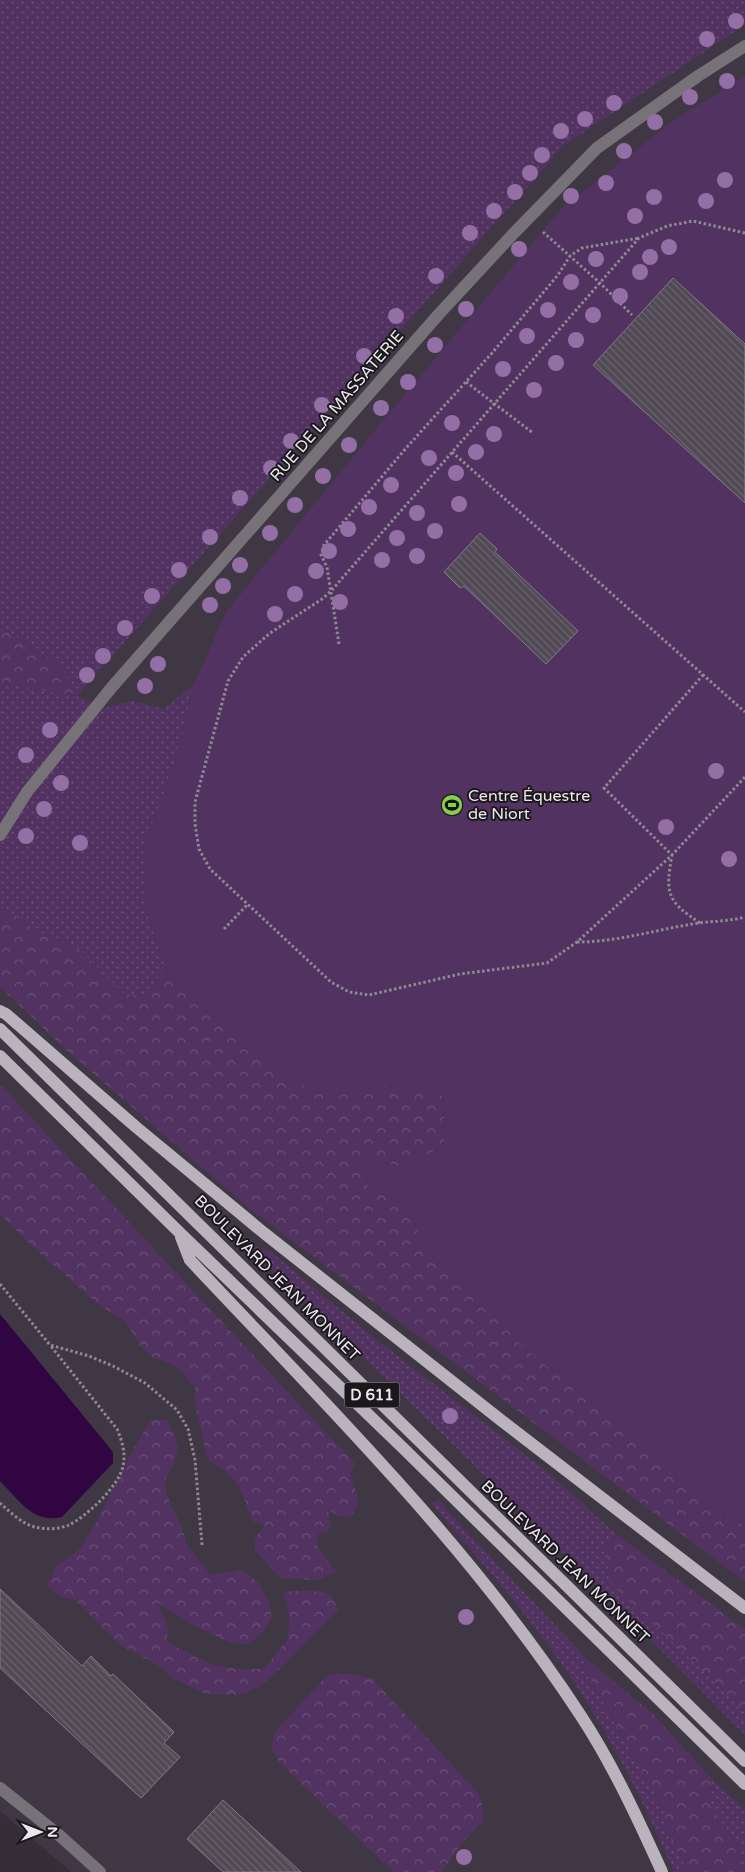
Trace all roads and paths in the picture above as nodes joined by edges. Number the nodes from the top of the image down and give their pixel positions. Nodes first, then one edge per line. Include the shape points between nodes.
1 (745, 46) edge
2 (529, 217) junction
3 (745, 233) edge
4 (639, 238) junction
5 (570, 256) junction
6 (600, 283) junction
7 (632, 315) dead end
8 (466, 382) junction
9 (495, 403) junction
10 (533, 433) dead end
11 (452, 452) junction
12 (331, 591) junction
13 (339, 644) dead end
14 (704, 675) junction
15 (745, 712) edge
16 (745, 777) edge
17 (0, 834) edge
18 (672, 855) junction
19 (248, 904) junction
20 (745, 917) edge
21 (700, 923) junction
22 (224, 929) dead end
23 (577, 942) junction
24 (0, 1012) edge
25 (0, 1029) edge
26 (0, 1056) edge
27 (180, 1233) junction
28 (0, 1284) edge
29 (50, 1345) junction
30 (0, 1503) edge
31 (202, 1544) dead end
32 (745, 1608) edge
33 (745, 1760) edge
34 (745, 1784) edge
35 (0, 1788) edge
36 (100, 1872) edge
37 (662, 1872) edge

1 - 2 street, RUE DE LA MASSATERIE via 597,148
2 - 5 path
2 - 17 street, RUE DE LA MASSATERIE via 439,314 112,687 27,792
3 - 4 path via 693,221 667,226
4 - 5 path via 582,248
4 - 6 path
5 - 6 path
5 - 8 path via 558,275
6 - 7 path
6 - 9 path
8 - 9 path
8 - 12 path via 324,545 321,555 327,567
9 - 10 path
9 - 11 path
11 - 12 path
11 - 14 path
12 - 13 path
12 - 19 path via 270,633 243,657 228,681 194,802 199,849 210,868
14 - 15 path
14 - 18 path via 604,788
16 - 18 path
18 - 21 path via 667,879 670,897 682,911
18 - 23 path
19 - 22 path
19 - 23 path via 331,982 349,992 369,995 460,974 547,963
20 - 21 path
21 - 23 path via 598,942
24 - 32 main road via 264,1233
25 - 33 main road, BOULEVARD JEAN MONNET / D 611
26 - 27 main road, BOULEVARD JEAN MONNET / D 611
27 - 34 main road, BOULEVARD JEAN MONNET / D 611
27 - 37 main road via 190,1260 400,1483 509,1612 582,1718 630,1804
28 - 29 path
29 - 30 path via 117,1429 122,1441 123,1469 111,1489 81,1518 67,1526 35,1527
29 - 31 path via 114,1366 145,1383 177,1410 188,1429 195,1460
35 - 36 street

